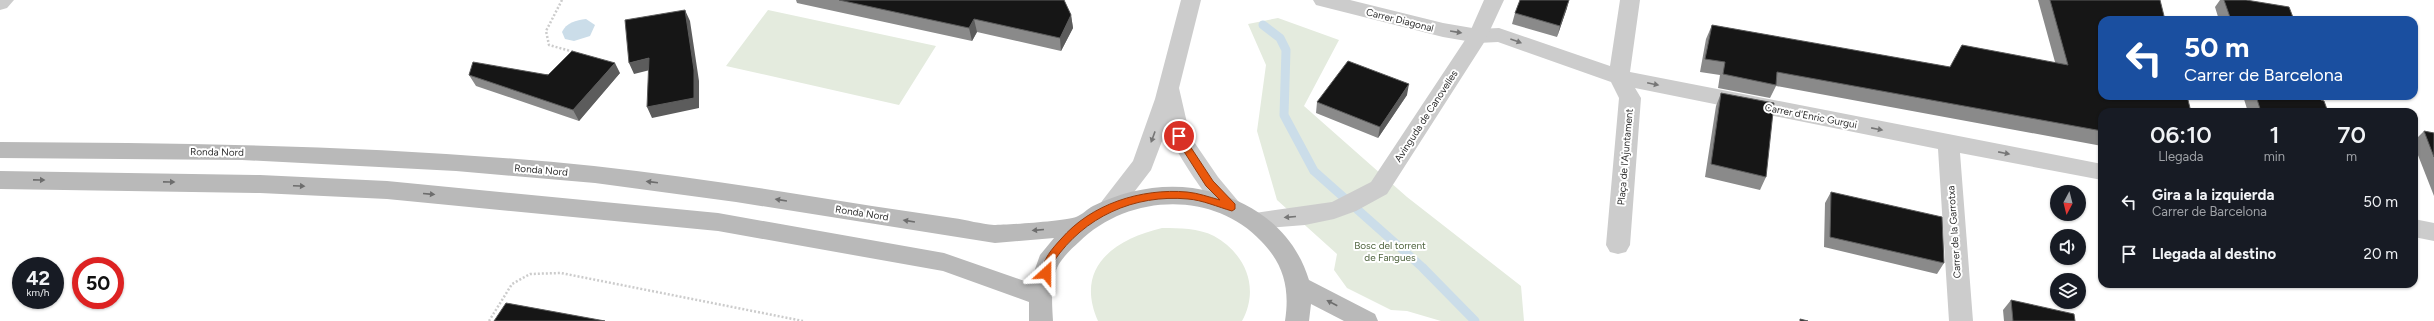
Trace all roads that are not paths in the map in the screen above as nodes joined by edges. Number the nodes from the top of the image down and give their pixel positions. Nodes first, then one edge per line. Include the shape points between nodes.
1 (4, 0) edge
2 (1191, 0) edge
3 (1323, 0) edge
4 (1494, 0) edge
5 (1630, 0) edge
6 (0, 3) edge
7 (1478, 36) junction
8 (1620, 76) junction
9 (1169, 87) junction
10 (1948, 142) junction
11 (0, 150) edge
12 (2098, 171) edge
13 (0, 180) edge
14 (1110, 207) junction
15 (1232, 207) junction
16 (1256, 220) junction
17 (1077, 227) junction
18 (2418, 229) edge
19 (2434, 232) edge
20 (1618, 245) dead end
21 (1298, 286) junction
22 (1040, 296) junction
23 (1041, 321) edge
24 (1296, 321) edge
25 (1366, 321) edge
26 (1961, 321) edge

1 - 6 street
2 - 9 street
3 -> 7 street, Carrer Diagonal via 1443,30
4 - 7 street, Avinguda de Canovelles
5 - 8 street
7 -> 8 street, Carrer d'Enric Gurgui via 1499,35
7 -> 16 street, Avinguda de Canovelles via 1379,188 1362,199 1330,212
8 -> 10 street, Carrer d'Enric Gurgui via 1803,115
8 - 20 street, Plaça de l'Ajuntament via 1630,98
9 -> 14 street via 1143,164
9 - 15 street via 1179,136 1210,183
10 -> 12 street, Carrer d'Enric Gurgui
10 - 26 street, Carrer de la Garrotxa
17 -> 11 main road, Ronda Nord via 995,234 736,193 595,175 456,163 242,152
13 -> 22 main road via 260,184 514,200 710,222 829,240 944,262
14 - 15 main road via 1144,197 1188,195
14 - 17 main road
15 - 16 main road
16 - 21 main road via 1283,248 1293,266
17 - 22 main road via 1048,261
18 - 19 street
21 - 24 main road
25 -> 21 main road
22 - 23 main road

